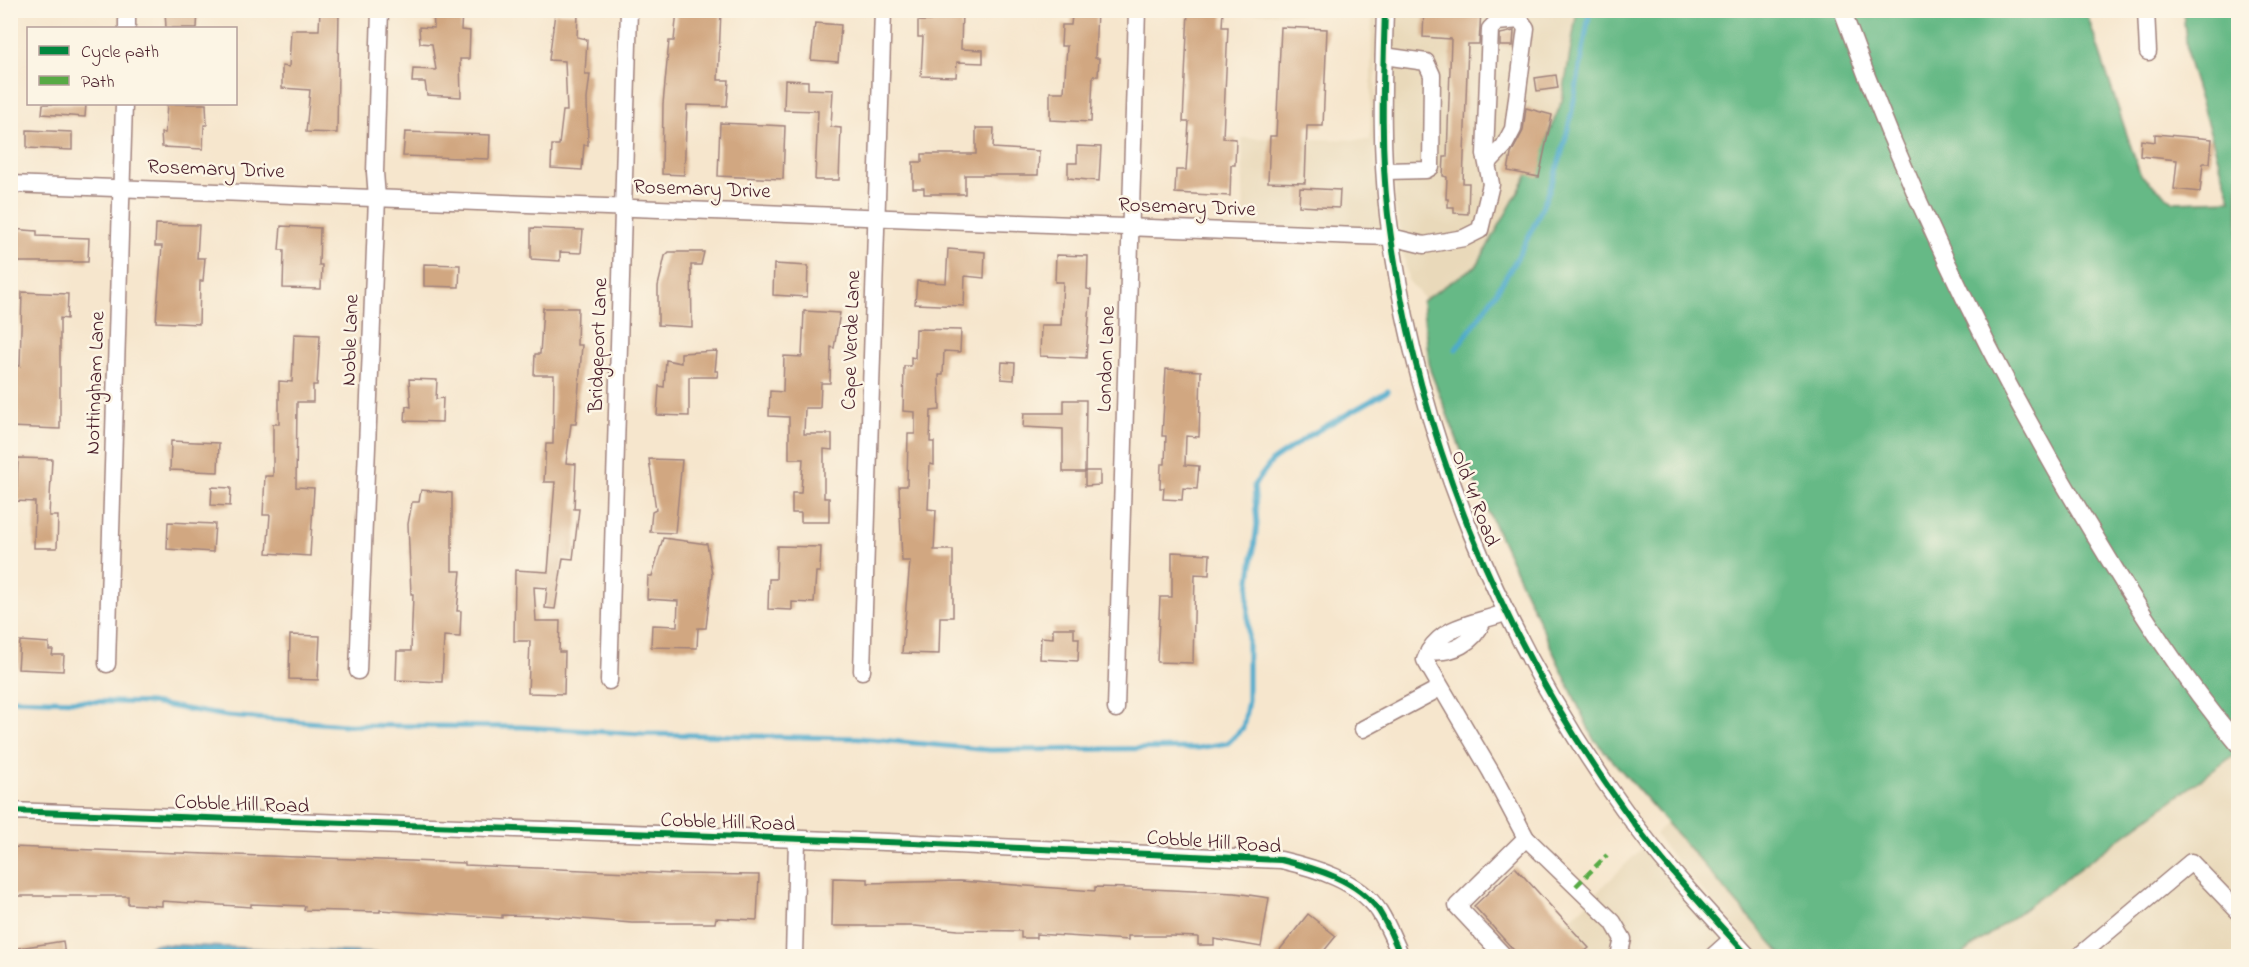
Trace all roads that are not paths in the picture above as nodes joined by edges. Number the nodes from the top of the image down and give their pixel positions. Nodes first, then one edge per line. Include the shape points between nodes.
1 (127, 10) edge
2 (380, 10) edge
3 (629, 10) edge
4 (883, 10) edge
5 (1137, 10) edge
6 (1385, 10) edge
7 (1842, 10) edge
8 (2146, 10) edge
9 (126, 27) edge
10 (2148, 52) dead end
11 (1384, 56) junction
12 (124, 105) edge
13 (1487, 164) junction
14 (1386, 171) junction
15 (10, 184) edge
16 (124, 187) junction
17 (378, 198) junction
18 (623, 207) junction
19 (877, 218) junction
20 (1130, 226) junction
21 (1391, 237) junction
22 (1507, 612) junction
23 (107, 664) dead end
24 (358, 671) dead end
25 (862, 671) dead end
26 (609, 681) dead end
27 (1440, 688) junction
28 (1116, 709) dead end
29 (1363, 729) dead end
30 (2238, 744) edge
31 (10, 811) edge
32 (1526, 838) junction
33 (797, 840) junction
34 (2238, 911) edge
35 (1732, 939) junction
36 (794, 957) edge
37 (1401, 957) edge
38 (1504, 957) edge
39 (1619, 957) edge
40 (1713, 957) edge
41 (1748, 957) edge
42 (2079, 957) edge

1 - 9 street
2 - 17 street, Noble Lane via 375,172
3 - 18 street, Bridgeport Lane
4 - 19 street, Cape Verde Lane
5 - 20 street, London Lane
6 - 11 street, Old 41 Road
7 - 30 street via 1931,232 1995,361 2062,483 2157,636 2194,691
8 - 10 street
11 - 14 street, Old 41 Road
11 - 14 street via 1426,62 1432,75 1431,167
12 - 16 street, Nottingham Lane
13 - 13 street via 1490,29 1497,22 1520,20 1526,28 1513,129
13 - 21 street, Rosemary Drive via 1491,184 1480,230 1464,238 1424,245
14 - 21 street, Old 41 Road
15 - 16 street, Rosemary Drive
16 - 17 street, Rosemary Drive
16 - 23 street, Nottingham Lane
17 - 18 street, Rosemary Drive
17 - 24 street, Noble Lane
18 - 19 street, Rosemary Drive
18 - 26 street, Bridgeport Lane
19 - 20 street, Rosemary Drive
19 - 25 street, Cape Verde Lane
20 - 21 street, Rosemary Drive
20 - 28 street, London Lane
21 - 22 street, Old 41 Road via 1414,357 1442,461
22 - 27 street via 1469,623 1436,639 1425,660
22 - 35 street, Old 41 Road via 1592,764 1660,856
27 - 29 street
27 - 32 street
31 - 33 street, Cobble Hill Road
32 - 38 street via 1457,906
32 - 39 street via 1613,922 1623,939
33 - 36 street
33 - 37 street, Cobble Hill Road via 1281,861 1325,873 1364,895 1378,909
34 - 42 street via 2191,862
35 - 40 street
35 - 41 street, Old 41 Road

